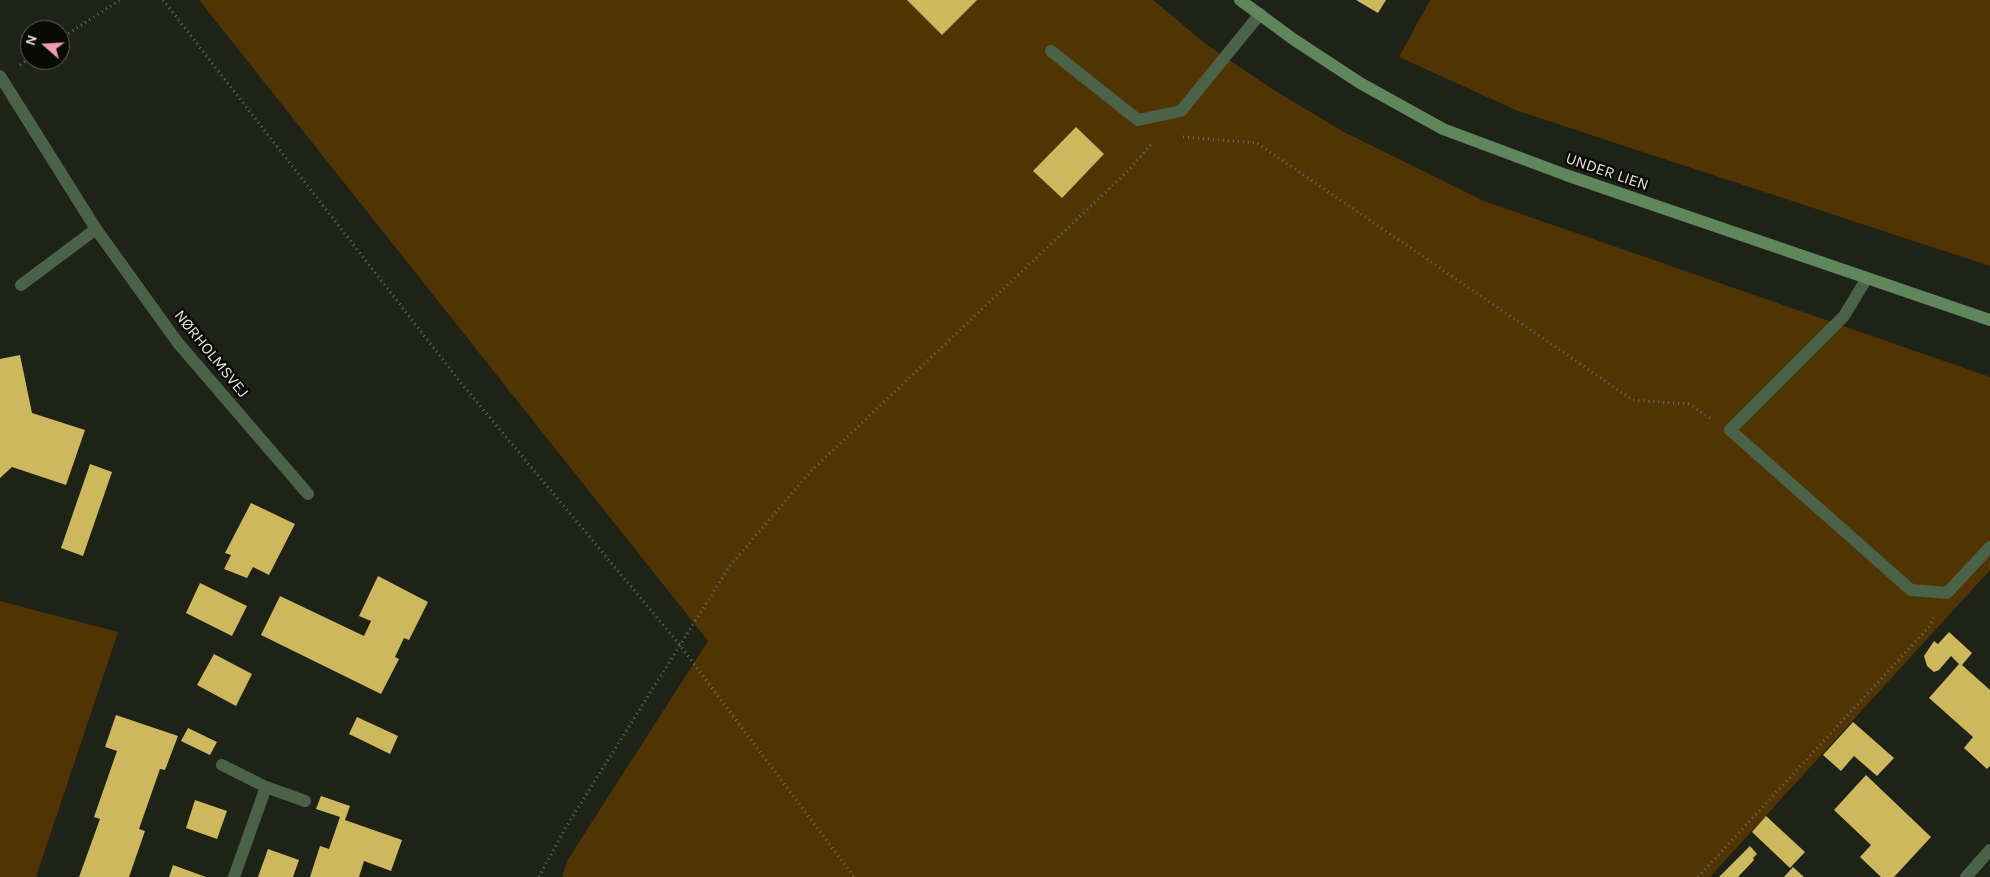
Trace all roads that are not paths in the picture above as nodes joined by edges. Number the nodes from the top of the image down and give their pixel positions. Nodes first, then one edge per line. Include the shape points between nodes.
1 (1240, 0) edge
2 (1260, 14) junction
3 (1051, 50) dead end
4 (0, 76) edge
5 (96, 229) junction
6 (1867, 278) junction
7 (21, 285) dead end
8 (1990, 320) edge
9 (308, 494) dead end
10 (1990, 547) edge
11 (222, 765) dead end
12 (266, 787) junction
13 (305, 801) dead end
14 (1990, 850) edge
15 (234, 877) edge
16 (1966, 877) edge

1 - 2 street, UNDER LIEN
2 - 3 street via 1181,111 1138,120
2 - 6 street, UNDER LIEN via 1360,83 1443,129 1566,175
4 - 5 street, NØRHOLMSVEJ
5 - 7 street
5 - 9 street, NØRHOLMSVEJ via 178,343
6 - 8 street, UNDER LIEN
6 - 10 street via 1844,316 1730,430 1911,590 1947,593
11 - 12 street
12 - 13 street
12 - 15 street
14 - 16 street

